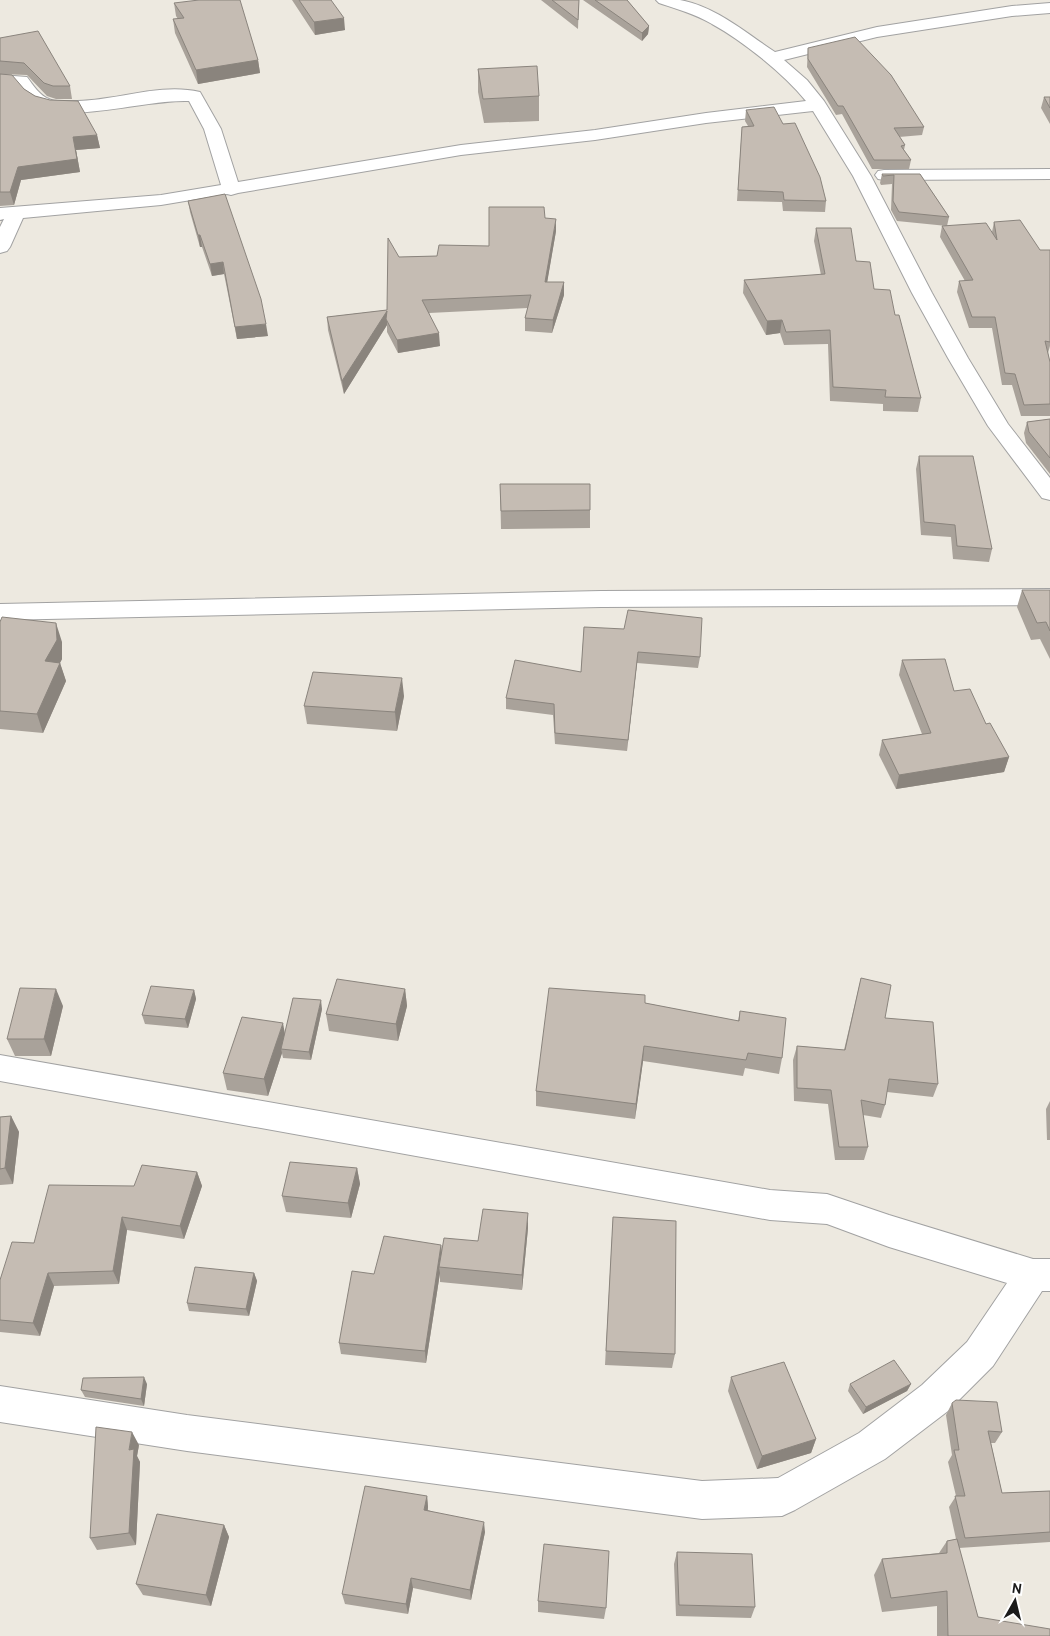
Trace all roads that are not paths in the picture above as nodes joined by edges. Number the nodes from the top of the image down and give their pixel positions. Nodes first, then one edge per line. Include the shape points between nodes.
1 (664, 0) edge
2 (1050, 8) edge
3 (772, 58) junction
4 (0, 80) edge
5 (818, 105) junction
6 (1050, 174) edge
7 (862, 176) junction
8 (231, 190) junction
9 (8, 214) edge
10 (0, 247) edge
11 (1025, 424) edge
12 (999, 426) junction
13 (1050, 494) edge
14 (1050, 597) edge
15 (0, 612) edge
16 (0, 1068) edge
17 (1041, 1275) edge
18 (0, 1404) edge

1 - 3 street via 719,21
2 - 3 street via 877,32
3 - 5 street via 801,84
4 - 8 street via 21,81 43,104 70,107 187,95 202,106 216,136
5 - 7 street
5 - 8 street via 461,150
6 - 7 street
7 - 12 street via 922,293
8 - 9 street
9 - 10 street
11 - 12 street
12 - 13 street
14 - 15 street via 601,598
16 - 17 street via 770,1205 827,1209 889,1231
17 - 18 street via 980,1354 935,1398 872,1446 782,1497 702,1500 187,1433

